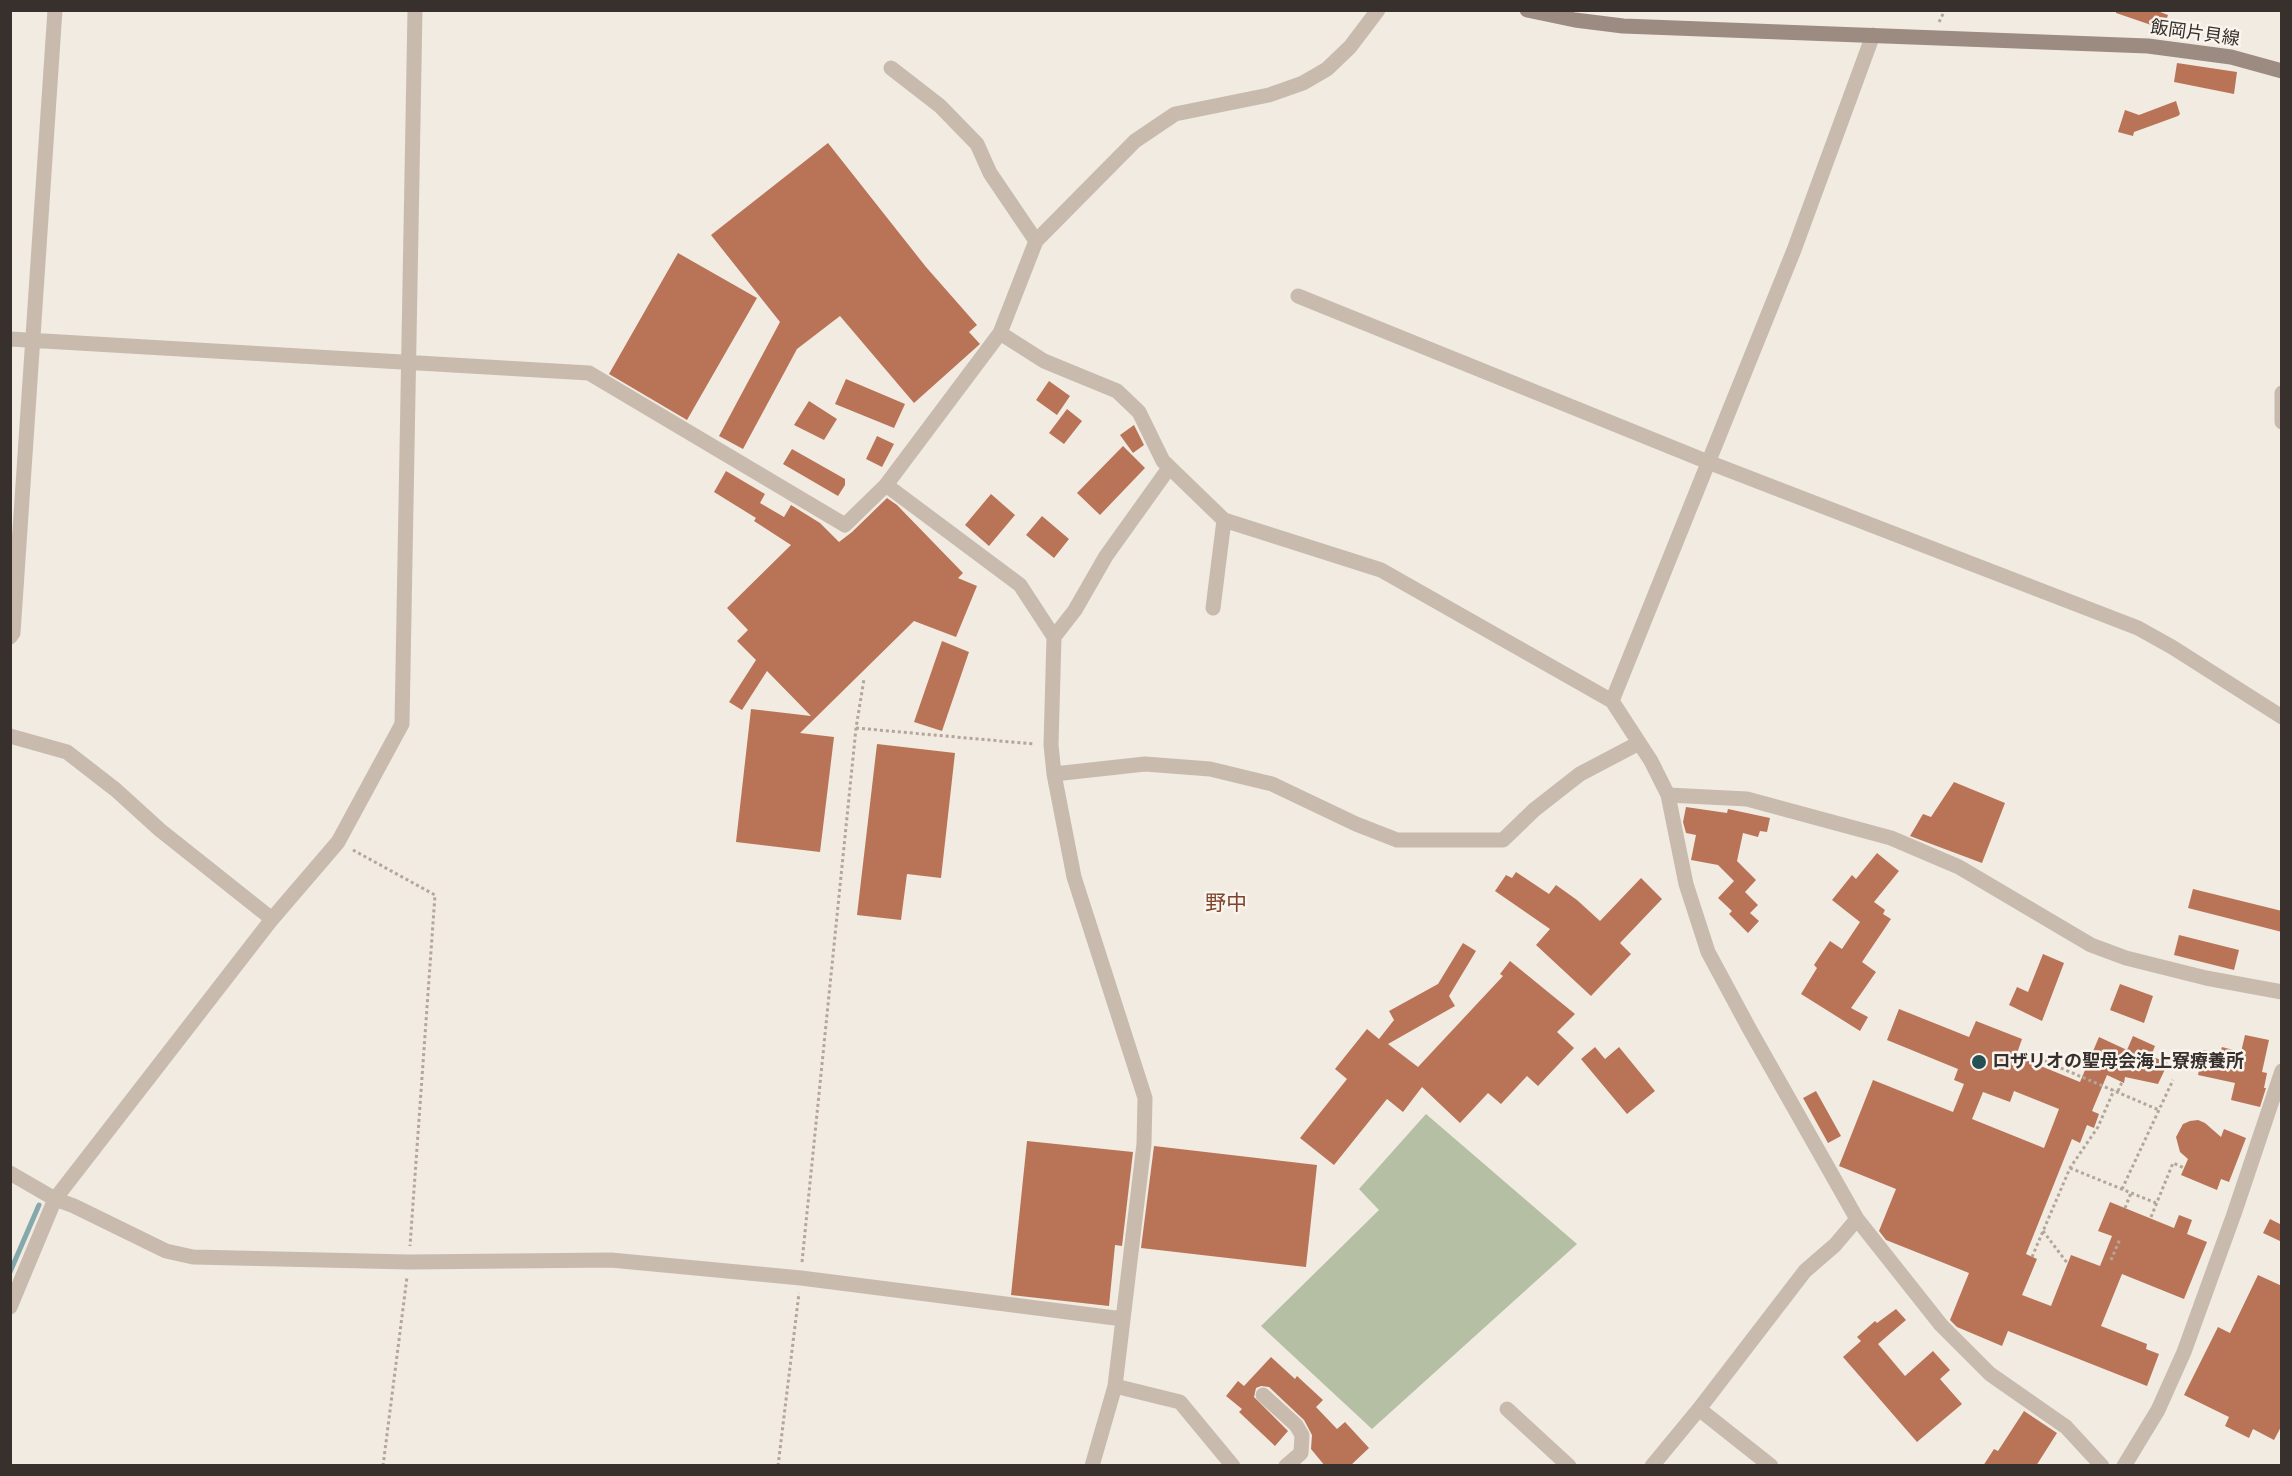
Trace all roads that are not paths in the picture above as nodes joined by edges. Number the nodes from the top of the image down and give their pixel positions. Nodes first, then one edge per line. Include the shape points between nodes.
1 (55, 10) edge
2 (415, 10) edge
3 (1378, 10) edge
4 (1527, 10) edge
5 (1874, 35) junction
6 (891, 68) dead end
7 (2282, 71) edge
8 (1036, 241) junction
9 (1298, 296) dead end
10 (1000, 333) junction
11 (10, 339) edge
12 (32, 340) junction
13 (408, 364) junction
14 (2282, 393) edge
15 (2282, 422) edge
16 (1708, 462) junction
17 (1169, 468) junction
18 (886, 484) junction
19 (1224, 520) junction
20 (1213, 608) dead end
21 (10, 637) edge
22 (1054, 638) junction
23 (1612, 700) junction
24 (2282, 717) edge
25 (10, 736) edge
26 (1640, 743) junction
27 (1054, 774) junction
28 (1668, 795) junction
29 (272, 919) junction
30 (2282, 992) edge
31 (2282, 1071) edge
32 (10, 1173) edge
33 (56, 1199) junction
34 (1857, 1219) junction
35 (10, 1307) edge
36 (1123, 1320) junction
37 (1115, 1386) junction
38 (1263, 1395) dead end
39 (1508, 1409) dead end
40 (1699, 1409) junction
41 (1092, 1466) edge
42 (1233, 1466) edge
43 (1286, 1466) edge
44 (1569, 1466) edge
45 (1652, 1466) edge
46 (1771, 1466) edge
47 (2102, 1466) edge
48 (2124, 1466) edge

1 - 12 street
2 - 13 street
3 - 8 street via 1350,47 1327,69 1303,83 1269,95 1175,114 1143,135
4 - 5 main road, 飯岡片貝線 via 1623,26
5 - 7 main road, 飯岡片貝線 via 2148,46 2231,57
5 - 16 street via 1794,250
6 - 8 street via 940,106 977,144 990,173
8 - 10 street
9 - 16 street
10 - 17 street via 1044,361 1117,391 1139,412
10 - 18 street
11 - 12 street
12 - 13 street
12 - 21 street
13 - 18 street via 589,373 846,525
13 - 29 street via 402,724 339,842
14 - 15 street
16 - 23 street
16 - 24 street via 2138,628
17 - 19 street
17 - 22 street
18 - 22 street via 1020,585
19 - 20 street
19 - 23 street via 1381,570
22 - 27 street
23 - 26 street
25 - 29 street via 67,752
26 - 27 street via 1581,774 1503,840 1397,840 1272,784 1210,769 1145,764
26 - 28 street
27 - 36 street via 1074,877 1145,1098 1144,1144
28 - 30 street via 1747,799 1891,838 1959,867 2091,945 2126,958
28 - 34 street via 1686,884 1708,952
29 - 33 street
31 - 48 street via 2184,1352 2158,1410
32 - 33 street
33 - 35 street
33 - 36 street via 166,1251 193,1257 408,1262 611,1260 801,1278
34 - 40 street via 1805,1271
34 - 47 street via 1941,1325 1990,1374 2066,1427
36 - 37 street
37 - 41 street
37 - 42 street via 1180,1402
38 - 43 street via 1302,1435 1301,1453
39 - 44 street
40 - 45 street
40 - 46 street

